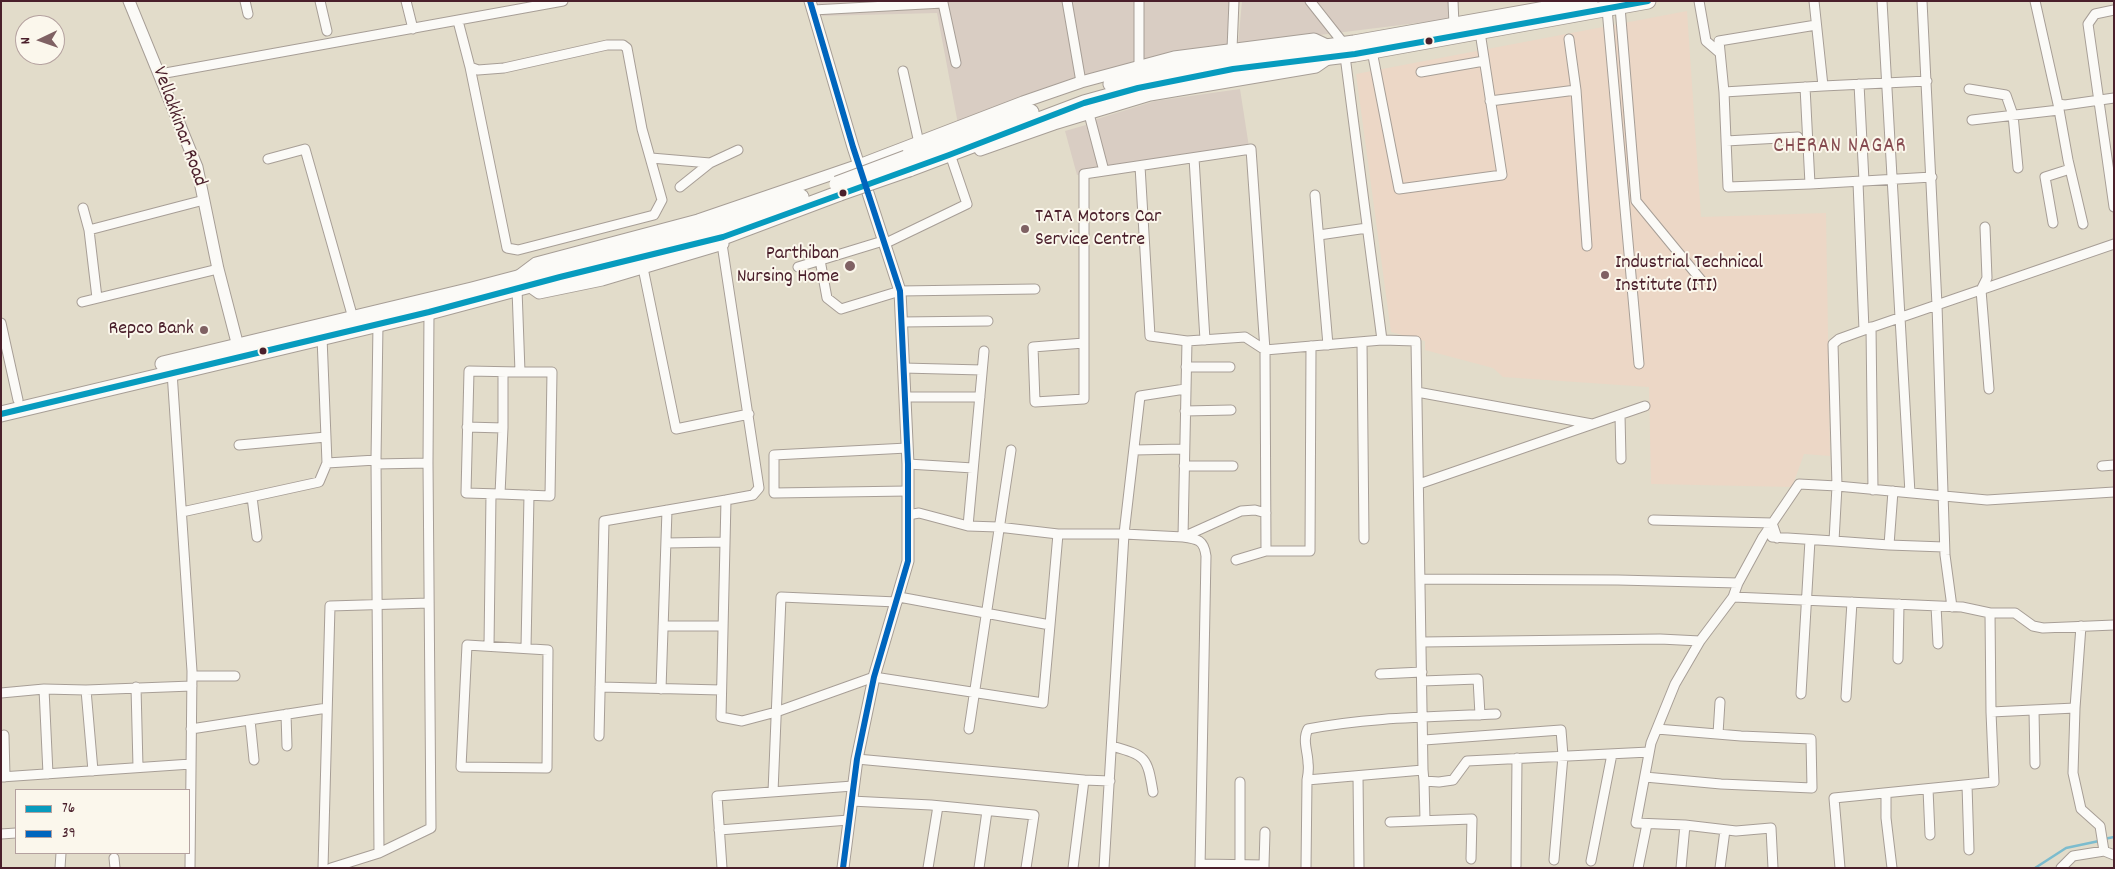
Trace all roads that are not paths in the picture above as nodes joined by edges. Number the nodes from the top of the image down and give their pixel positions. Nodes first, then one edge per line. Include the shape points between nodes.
1 (129, 1) edge
2 (245, 1) edge
3 (320, 1) edge
4 (406, 1) edge
5 (563, 1) edge
6 (1067, 1) edge
7 (1139, 1) edge
8 (1234, 1) edge
9 (1310, 1) edge
10 (1453, 1) edge
11 (1590, 1) edge
12 (1648, 1) edge
13 (1699, 1) edge
14 (1814, 1) edge
15 (1882, 1) edge
16 (1922, 1) edge
17 (2035, 1) edge
18 (811, 6) edge
19 (1614, 8) junction
20 (2114, 10) edge
21 (248, 14) dead end
22 (458, 21) junction
23 (1454, 25) junction
24 (1816, 25) junction
25 (413, 29) junction
26 (327, 31) dead end
27 (1480, 32) junction
28 (1569, 39) dead end
29 (1232, 49) junction
30 (1337, 51) junction
31 (1372, 51) junction
32 (1720, 53) junction
33 (1484, 61) junction
34 (956, 63) dead end
35 (1139, 65) junction
36 (470, 67) junction
37 (903, 72) dead end
38 (1421, 72) dead end
39 (160, 74) junction
40 (1927, 81) junction
41 (1081, 82) junction
42 (1887, 83) junction
43 (1859, 84) junction
44 (1823, 86) junction
45 (1805, 87) junction
46 (1969, 89) dead end
47 (1576, 90) junction
48 (1724, 92) junction
49 (2114, 98) edge
50 (2099, 100) junction
51 (1490, 101) junction
52 (2059, 107) junction
53 (1089, 114) junction
54 (2013, 115) junction
55 (1972, 120) dead end
56 (1798, 137) dead end
57 (1726, 141) junction
58 (919, 143) junction
59 (738, 150) dead end
60 (650, 158) junction
61 (1194, 158) junction
62 (268, 159) dead end
63 (952, 160) junction
64 (710, 163) junction
65 (859, 165) junction
66 (1140, 166) junction
67 (2018, 168) dead end
68 (2070, 169) junction
69 (1104, 171) junction
70 (1932, 177) junction
71 (1893, 180) junction
72 (1861, 181) junction
73 (1810, 184) junction
74 (680, 187) dead end
75 (867, 189) junction
76 (1315, 194) dead end
77 (204, 200) junction
78 (2114, 207) edge
79 (82, 208) dead end
80 (2053, 223) dead end
81 (2083, 224) dead end
82 (1985, 227) dead end
83 (1367, 228) junction
84 (89, 230) junction
85 (1319, 235) junction
86 (884, 242) junction
87 (722, 244) junction
88 (2114, 244) edge
89 (1586, 246) dead end
90 (820, 260) junction
91 (798, 267) dead end
92 (643, 268) junction
93 (218, 269) junction
94 (1701, 280) dead end
95 (521, 284) junction
96 (1035, 288) dead end
97 (1981, 290) junction
98 (900, 291) junction
99 (97, 298) junction
100 (82, 302) dead end
101 (1937, 305) junction
102 (429, 312) junction
103 (1901, 317) junction
104 (353, 318) junction
105 (988, 321) dead end
106 (901, 322) junction
107 (1, 323) edge
108 (378, 324) junction
109 (1868, 329) junction
110 (322, 337) junction
111 (1205, 340) junction
112 (1382, 340) junction
113 (1187, 341) junction
114 (1362, 342) junction
115 (1084, 343) junction
116 (1328, 345) junction
117 (1311, 346) junction
118 (984, 350) dead end
119 (1265, 350) junction
120 (239, 351) junction
121 (1639, 364) dead end
122 (1186, 367) junction
123 (1230, 367) dead end
124 (903, 368) junction
125 (982, 370) junction
126 (172, 372) junction
127 (503, 372) junction
128 (520, 372) junction
129 (1185, 389) junction
130 (1989, 389) dead end
131 (1417, 392) junction
132 (905, 397) junction
133 (980, 397) junction
134 (18, 400) junction
135 (1, 404) edge
136 (1645, 406) dead end
137 (1231, 410) dead end
138 (1185, 411) junction
139 (1, 414) edge
140 (748, 414) junction
141 (1620, 415) junction
142 (1593, 424) junction
143 (468, 426) junction
144 (503, 428) junction
145 (326, 438) junction
146 (239, 445) dead end
147 (907, 448) junction
148 (1184, 449) junction
149 (1011, 450) dead end
150 (1134, 450) junction
151 (1621, 459) dead end
152 (376, 462) junction
153 (428, 463) junction
154 (327, 464) junction
155 (908, 464) junction
156 (2114, 465) edge
157 (1184, 466) junction
158 (1233, 466) dead end
159 (2102, 466) dead end
160 (973, 468) junction
161 (1419, 484) junction
162 (1837, 486) junction
163 (1873, 490) junction
164 (908, 491) junction
165 (1893, 492) junction
166 (2114, 492) edge
167 (1910, 493) junction
168 (496, 494) junction
169 (529, 495) junction
170 (1943, 496) junction
171 (252, 497) junction
172 (726, 500) junction
173 (667, 510) junction
174 (182, 512) junction
175 (1266, 513) junction
176 (908, 515) junction
177 (1653, 520) dead end
178 (1772, 523) junction
179 (968, 526) junction
180 (998, 527) junction
181 (1058, 534) junction
182 (1124, 534) junction
183 (1183, 536) junction
184 (257, 537) dead end
185 (1763, 537) junction
186 (1777, 538) junction
187 (1364, 539) dead end
188 (1810, 540) junction
189 (1834, 541) junction
190 (725, 542) junction
191 (666, 543) junction
192 (1889, 545) junction
193 (1944, 547) junction
194 (1266, 551) junction
195 (1236, 560) dead end
196 (1421, 579) junction
197 (1735, 590) junction
198 (898, 599) junction
199 (1806, 600) junction
200 (1852, 602) junction
201 (429, 603) junction
202 (377, 604) junction
203 (1899, 604) junction
204 (1936, 606) junction
205 (1952, 607) junction
206 (988, 613) junction
207 (1990, 613) junction
208 (1050, 625) junction
209 (2114, 625) edge
210 (663, 626) junction
211 (723, 626) junction
212 (2081, 626) junction
213 (1422, 642) junction
214 (1700, 642) junction
215 (1938, 644) dead end
216 (489, 646) junction
217 (526, 648) junction
218 (1898, 659) dead end
219 (1380, 674) dead end
220 (192, 676) junction
221 (235, 676) dead end
222 (874, 677) junction
223 (1422, 677) junction
224 (192, 686) junction
225 (136, 687) junction
226 (600, 687) junction
227 (44, 689) junction
228 (661, 689) junction
229 (86, 690) junction
230 (721, 690) junction
231 (1, 693) edge
232 (974, 693) junction
233 (1801, 694) dead end
234 (1846, 697) dead end
235 (1720, 702) dead end
236 (327, 708) junction
237 (2075, 708) junction
238 (2034, 710) junction
239 (776, 712) junction
240 (1990, 712) junction
241 (286, 714) junction
242 (1496, 714) dead end
243 (1480, 715) junction
244 (1423, 718) junction
245 (250, 720) junction
246 (191, 729) junction
247 (969, 729) dead end
248 (1657, 729) junction
249 (1718, 734) junction
250 (4, 735) dead end
251 (771, 735) dead end
252 (599, 736) dead end
253 (1424, 740) junction
254 (287, 746) dead end
255 (1112, 746) junction
256 (1649, 752) junction
257 (1612, 754) junction
258 (1563, 756) junction
259 (1517, 758) junction
260 (856, 759) junction
261 (254, 760) dead end
262 (191, 764) junction
263 (2035, 764) dead end
264 (138, 767) junction
265 (1423, 770) junction
266 (93, 771) junction
267 (48, 774) junction
268 (1358, 776) junction
269 (3, 777) edge
270 (1645, 777) junction
271 (1084, 780) junction
272 (1307, 780) junction
273 (1110, 781) junction
274 (1424, 781) junction
275 (1240, 782) dead end
276 (1967, 785) junction
277 (853, 786) junction
278 (1928, 789) junction
279 (773, 792) junction
280 (1153, 792) dead end
281 (1886, 793) junction
282 (190, 796) edge
283 (851, 801) junction
284 (938, 806) junction
285 (987, 810) junction
286 (849, 820) junction
287 (1425, 820) junction
288 (1390, 822) dead end
289 (1646, 824) junction
290 (1685, 825) junction
291 (719, 830) junction
292 (1725, 830) junction
293 (1265, 832) dead end
294 (15, 833) edge
295 (1, 834) edge
296 (1930, 835) dead end
297 (2103, 848) junction
298 (1969, 850) dead end
299 (61, 854) edge
300 (190, 854) edge
301 (379, 854) junction
302 (2114, 855) edge
303 (114, 858) dead end
304 (1471, 858) dead end
305 (1554, 860) dead end
306 (1591, 861) dead end
307 (360, 864) edge
308 (1200, 866) edge
309 (1240, 866) edge
310 (1264, 866) edge
311 (1516, 866) dead end
312 (60, 868) edge
313 (115, 868) edge
314 (190, 868) edge
315 (322, 868) edge
316 (332, 868) edge
317 (722, 868) edge
318 (842, 868) edge
319 (928, 868) edge
320 (979, 868) edge
321 (1026, 868) edge
322 (1073, 868) edge
323 (1104, 868) edge
324 (1306, 868) edge
325 (1359, 868) edge
326 (1638, 868) edge
327 (1681, 868) edge
328 (1720, 868) edge
329 (1772, 868) edge
330 (1840, 868) edge
331 (1892, 868) edge
332 (2061, 868) edge

1 - 39 street, Vellakkinar Road
2 - 21 street
3 - 26 street
4 - 25 street
5 - 22 street
6 - 41 street
7 - 35 street
8 - 29 street
9 - 30 street
10 - 23 street
11 - 23 highway
12 - 19 highway
13 - 32 street via 1706,41
14 - 24 street
15 - 42 street
16 - 40 street
17 - 52 street
18 - 34 street via 943,3
18 - 65 street
19 - 27 highway
19 - 94 street via 1636,201
19 - 121 street
20 - 50 street via 2095,14 2088,24
22 - 25 street
22 - 36 street
23 - 30 highway
24 - 32 street via 1719,42
24 - 44 street
25 - 39 street
27 - 31 highway
27 - 33 street
28 - 47 street
29 - 30 street via 1314,39
29 - 35 street
30 - 31 highway
30 - 53 street via 1316,67 1150,95
30 - 83 street
30 - 95 highway, bridge via 1174,69 653,249
31 - 51 street via 1399,189 1502,175
32 - 48 street
33 - 38 street
33 - 51 street
35 - 41 street
36 - 60 street via 478,70 504,68 607,45 623,45 630,58
36 - 60 street via 507,248 518,250 654,215 662,200
37 - 58 street
39 - 77 street, Vellakkinar Road via 197,167
40 - 42 street
40 - 70 street
41 - 58 street
42 - 43 street
42 - 71 street
43 - 44 street
43 - 72 street
44 - 45 street
45 - 48 street
45 - 73 street
46 - 54 street via 2006,95
47 - 51 street
47 - 89 street
48 - 57 street
49 - 50 street
50 - 52 street
50 - 78 street
52 - 54 street
52 - 68 street
53 - 63 street
53 - 69 street
54 - 55 street
54 - 67 street
56 - 57 street
57 - 73 street via 1728,187
58 - 65 street
59 - 64 street
60 - 64 street
61 - 66 street
61 - 111 street
61 - 119 street via 1251,150
62 - 104 street via 305,149
63 - 75 street
63 - 86 street via 968,204
64 - 74 street
65 - 75 street
65 - 95 street via 698,220 536,263
66 - 69 street
66 - 113 street via 1150,336
68 - 80 street via 2044,177
68 - 81 street
69 - 115 street via 1084,174
70 - 71 street
70 - 101 street
71 - 72 street
71 - 103 street
72 - 73 street
72 - 109 street
75 - 86 street
75 - 87 street
76 - 85 street
77 - 84 street
77 - 93 street, Vellakkinar Road
79 - 84 street
82 - 97 street via 1987,278
83 - 85 street
83 - 112 street
84 - 99 street
85 - 116 street
86 - 90 street
86 - 98 street
87 - 92 street
87 - 140 street
88 - 97 street
90 - 91 street
90 - 98 street via 827,298 841,309
92 - 95 street via 539,293
92 - 140 street via 676,429
93 - 99 street
93 - 120 street, Vellakkinar Road
95 - 102 highway
95 - 104 highway
95 - 128 street
96 - 98 street
97 - 101 street
97 - 130 street
98 - 106 street
99 - 100 street
101 - 103 street
101 - 170 street
102 - 108 highway
102 - 153 street
103 - 109 street
103 - 167 street
104 - 120 highway
105 - 106 street
106 - 124 street
107 - 134 street
108 - 110 highway
108 - 152 street
109 - 162 street via 1833,344
109 - 163 street
110 - 120 highway
110 - 145 street
111 - 113 street
111 - 119 street via 1245,337
112 - 114 street
112 - 131 street via 1416,341
113 - 122 street
114 - 116 street
114 - 187 street
115 - 115 street via 1084,399 1035,402 1033,347
116 - 117 street
117 - 119 street
117 - 194 street via 1310,551
118 - 125 street
119 - 175 street
120 - 126 highway
120 - 134 highway
122 - 123 street
122 - 129 street
124 - 125 street
124 - 132 street
125 - 133 street
126 - 139 highway
126 - 174 street
127 - 128 street
127 - 143 street via 469,371
127 - 144 street
128 - 169 street via 552,372 550,496
129 - 138 street
129 - 150 street via 1140,396
131 - 142 street
131 - 161 street
132 - 133 street
132 - 147 street
133 - 160 street
134 - 135 highway
136 - 141 street
137 - 138 street
138 - 148 street
140 - 172 street via 759,488 753,495
141 - 142 street
141 - 151 street
142 - 161 street
143 - 144 street
143 - 168 street via 466,493
144 - 168 street
145 - 146 street
145 - 154 street
147 - 155 street
147 - 164 street via 774,455 774,493
148 - 150 street
148 - 157 street
149 - 180 street
150 - 182 street
152 - 153 street
152 - 154 street
152 - 202 street
153 - 201 street
154 - 171 street via 319,482
155 - 160 street
155 - 164 street
156 - 159 street
157 - 158 street
157 - 183 street
160 - 179 street
161 - 196 street
162 - 163 street
162 - 178 street via 1799,484
162 - 189 street
163 - 165 street
164 - 176 street
165 - 167 street
165 - 192 street
166 - 170 street via 1986,500
167 - 170 street
168 - 169 street
168 - 216 street
169 - 217 street
170 - 193 street
171 - 174 street
171 - 184 street
172 - 173 street
172 - 190 street
173 - 191 street
173 - 226 street via 604,521
174 - 220 street
175 - 183 street via 1241,511
175 - 194 street
176 - 179 street via 919,513
176 - 198 street via 908,561
177 - 178 street
178 - 185 street
178 - 186 street
179 - 180 street
180 - 181 street
180 - 206 street
181 - 182 street
181 - 208 street
182 - 183 street
182 - 255 street
183 - 308 street via 1199,539 1205,545 1206,556
185 - 186 street
185 - 197 street
186 - 188 street
188 - 189 street
188 - 199 street
189 - 192 street
190 - 191 street
190 - 211 street
191 - 210 street
192 - 193 street
193 - 205 street
194 - 195 street
196 - 197 street via 1727,582
196 - 213 street
197 - 199 street
197 - 214 street
198 - 206 street
198 - 222 street
198 - 239 street via 781,597
199 - 200 street
199 - 233 street
200 - 203 street
200 - 234 street
201 - 202 street
201 - 301 street via 431,828
202 - 236 street via 330,606
202 - 301 street
203 - 204 street
203 - 218 street
204 - 205 street
204 - 215 street
205 - 207 street
206 - 208 street
206 - 232 street
207 - 212 street via 2015,613 2043,628
207 - 240 street
208 - 232 street via 1042,703
209 - 212 street
210 - 211 street
210 - 228 street
211 - 230 street
212 - 237 street
213 - 214 street via 1660,639
213 - 223 street
214 - 248 street via 1675,684
216 - 217 street
216 - 217 street via 467,645 461,767 547,768 548,650
219 - 223 street
220 - 221 street
220 - 224 street
222 - 232 street
222 - 239 street
222 - 260 street
223 - 243 street via 1478,679
223 - 244 street
224 - 225 street
224 - 246 street
225 - 229 street
225 - 264 street
226 - 228 street
226 - 252 street
227 - 229 street
227 - 231 street
227 - 267 street
228 - 230 street
229 - 266 street
230 - 239 street via 721,717 742,721
232 - 247 street
235 - 249 street
236 - 241 street
236 - 315 street
237 - 238 street
237 - 297 street via 2073,773 2081,809 2100,826
238 - 240 street
238 - 263 street
239 - 251 street
239 - 279 street
240 - 276 street via 1994,782
241 - 245 street
241 - 254 street
242 - 243 street
243 - 244 street
244 - 253 street
244 - 272 street via 1308,729 1305,734
245 - 246 street
245 - 261 street
246 - 262 street
248 - 249 street
248 - 256 street
249 - 270 street via 1810,739 1812,788
250 - 269 street
253 - 258 street via 1561,730
253 - 265 street
255 - 273 street
255 - 280 street via 1138,753 1148,765
256 - 257 street
256 - 270 street
257 - 258 street
257 - 306 street
258 - 259 street
258 - 305 street
259 - 274 street via 1467,761 1453,780
259 - 311 street
260 - 271 street
260 - 277 street
262 - 264 street
262 - 282 street
264 - 266 street
265 - 268 street
265 - 274 street
266 - 267 street
267 - 269 street
268 - 272 street
268 - 325 street
270 - 289 street via 1636,823
271 - 273 street
271 - 322 street
272 - 324 street
273 - 323 street
274 - 287 street
275 - 309 street
276 - 278 street
276 - 298 street
277 - 279 street
277 - 283 street
278 - 281 street
278 - 296 street
279 - 291 street via 717,796
281 - 330 street via 1834,798
281 - 331 street
283 - 284 street
283 - 286 street
284 - 285 street
284 - 319 street
285 - 320 street
285 - 321 street via 1034,815
286 - 291 street
286 - 318 street
287 - 288 street
287 - 304 street via 1472,819
289 - 290 street
289 - 326 street
290 - 292 street
290 - 327 street
291 - 317 street
292 - 328 street
292 - 329 street via 1771,828
293 - 310 street
294 - 295 street
297 - 302 street
297 - 332 street via 2073,856
299 - 312 street
300 - 314 street
301 - 307 street
303 - 313 street
307 - 316 street
308 - 309 street
309 - 310 street

